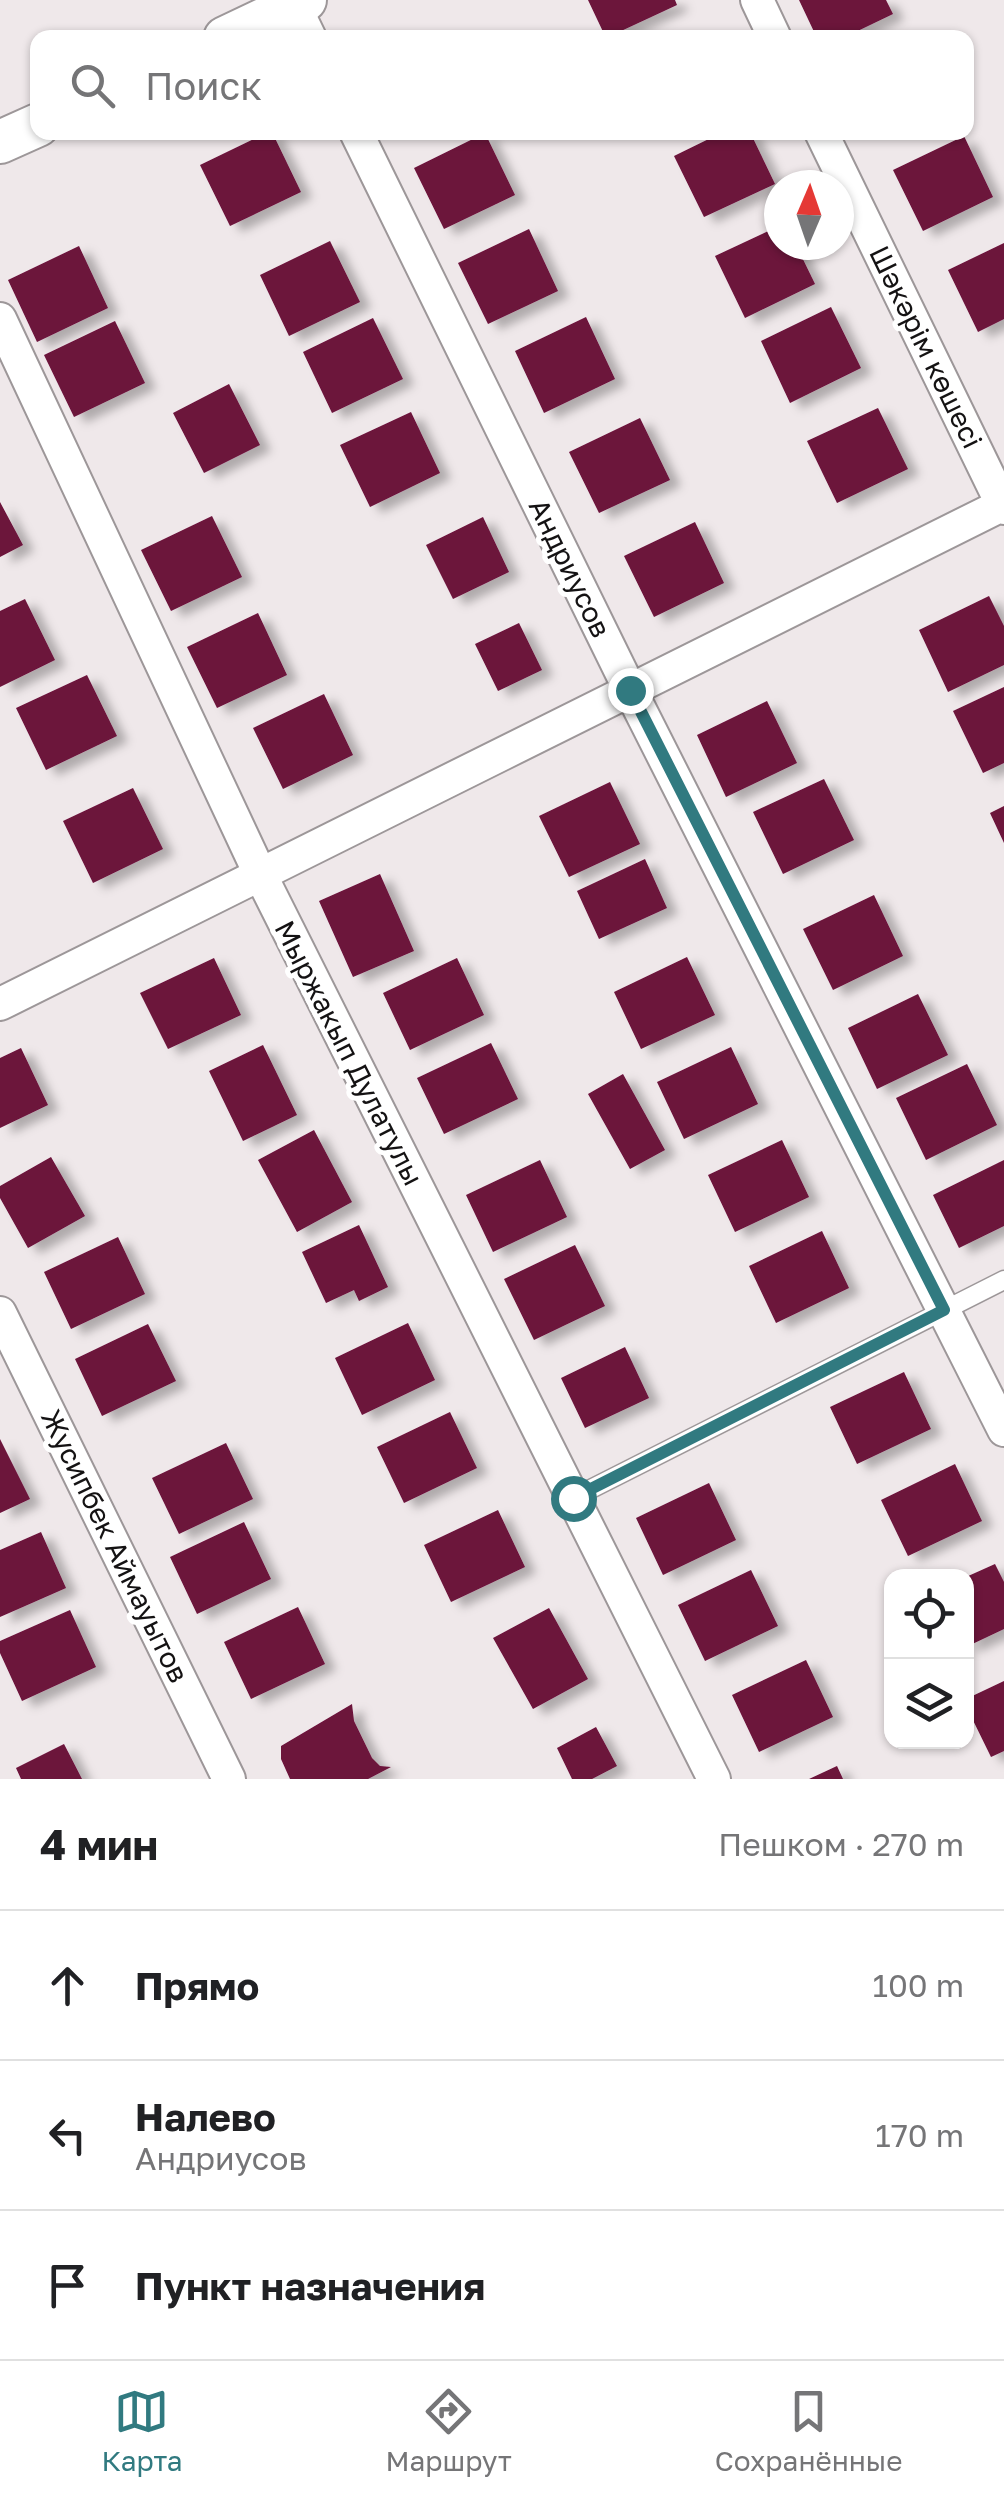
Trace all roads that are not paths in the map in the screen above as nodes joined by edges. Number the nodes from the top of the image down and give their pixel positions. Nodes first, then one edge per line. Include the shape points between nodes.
1 (756, 0) edge
2 (303, 14) edge
3 (251, 30) edge
4 (771, 30) edge
5 (30, 129) edge
6 (360, 140) edge
7 (825, 140) edge
8 (0, 142) edge
9 (0, 319) edge
10 (1004, 506) edge
11 (630, 690) junction
12 (260, 874) junction
13 (0, 1004) edge
14 (1004, 1280) edge
15 (944, 1310) junction
16 (0, 1313) edge
17 (1004, 1430) edge
18 (573, 1498) junction
19 (230, 1779) edge
20 (714, 1779) edge

1 - 4 street
2 - 3 street
5 - 8 street
6 - 11 street, Андриусов
7 - 10 street, Шәкәрім көшесі
9 - 12 street, Мыржакып Дулатулы
10 - 11 street
11 - 12 street
11 - 15 street, Андриусов
12 - 13 street
12 - 18 street, Мыржакып Дулатулы
14 - 15 lane
15 - 17 street, Андриусов
15 - 18 lane
16 - 19 street, Жусипбек Аймауытов
18 - 20 street, Мыржакып Дулатулы

